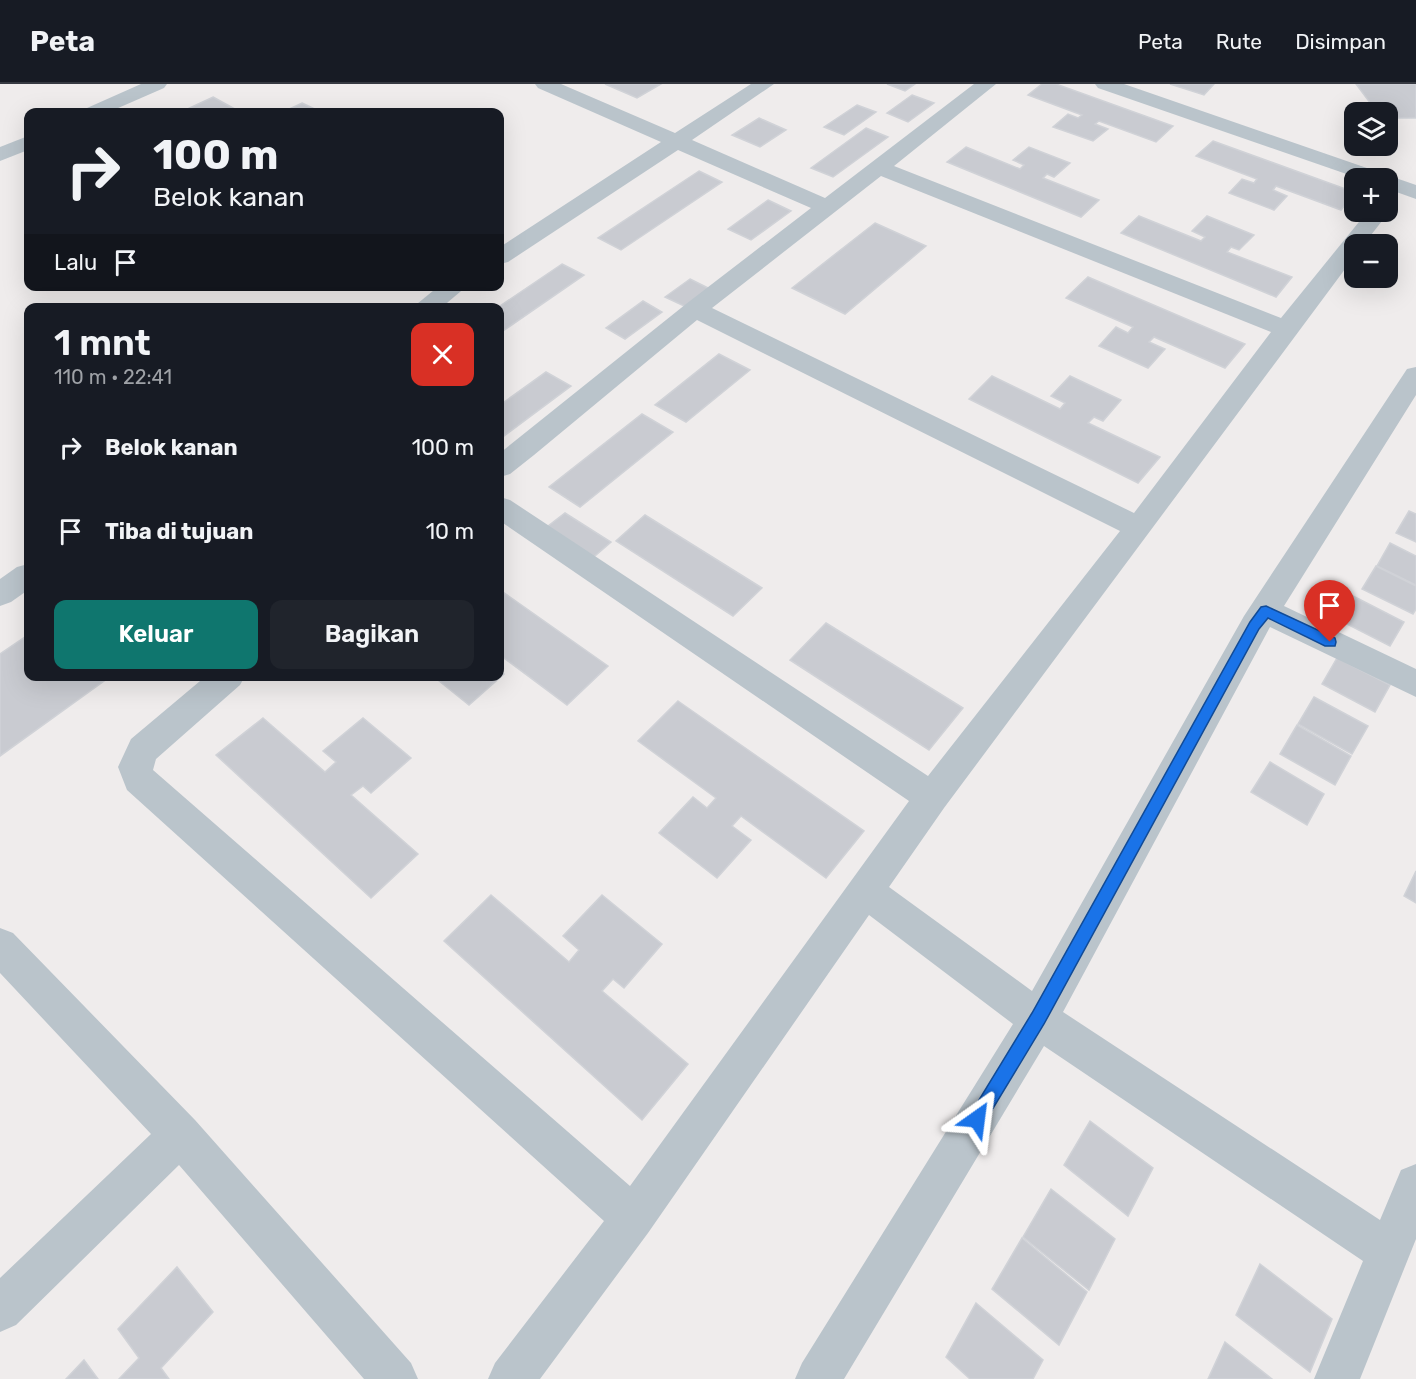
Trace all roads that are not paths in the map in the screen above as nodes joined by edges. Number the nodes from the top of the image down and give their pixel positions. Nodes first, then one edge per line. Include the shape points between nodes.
1 (157, 84) edge
2 (545, 84) edge
3 (764, 84) edge
4 (986, 84) edge
5 (1105, 84) edge
6 (103, 108) edge
7 (676, 142) junction
8 (24, 144) edge
9 (0, 154) edge
10 (880, 168) junction
11 (1348, 168) edge
12 (826, 207) junction
13 (1370, 222) edge
14 (504, 254) edge
15 (448, 291) edge
16 (431, 303) edge
17 (695, 309) junction
18 (1286, 329) junction
19 (1416, 375) edge
20 (504, 464) edge
21 (504, 510) edge
22 (1139, 528) junction
23 (24, 578) edge
24 (0, 594) edge
25 (1266, 611) junction
26 (223, 681) edge
27 (1416, 684) edge
28 (932, 797) junction
29 (866, 891) junction
30 (0, 946) edge
31 (1038, 1018) junction
32 (180, 1135) junction
33 (1416, 1185) edge
34 (633, 1218) junction
35 (1389, 1252) junction
36 (0, 1309) edge
37 (395, 1379) edge
38 (511, 1379) edge
39 (818, 1379) edge
40 (1337, 1379) edge

1 - 6 lane
2 - 7 lane
3 - 7 lane
4 - 10 lane
5 - 11 lane
7 - 12 lane
7 - 14 lane
8 - 9 lane
10 - 12 lane
10 - 18 lane
12 - 17 lane
13 - 18 lane
15 - 16 lane
17 - 20 lane
17 - 22 lane
18 - 22 lane
19 - 25 lane
21 - 28 lane
22 - 28 lane
23 - 24 lane
25 - 27 lane
25 - 31 lane
26 - 34 lane via 143,749 135,767 139,779
28 - 29 lane
29 - 31 lane
29 - 34 lane
30 - 32 lane
31 - 35 lane
31 - 39 lane
32 - 36 lane
32 - 37 lane
33 - 35 lane
34 - 38 lane
35 - 40 lane

